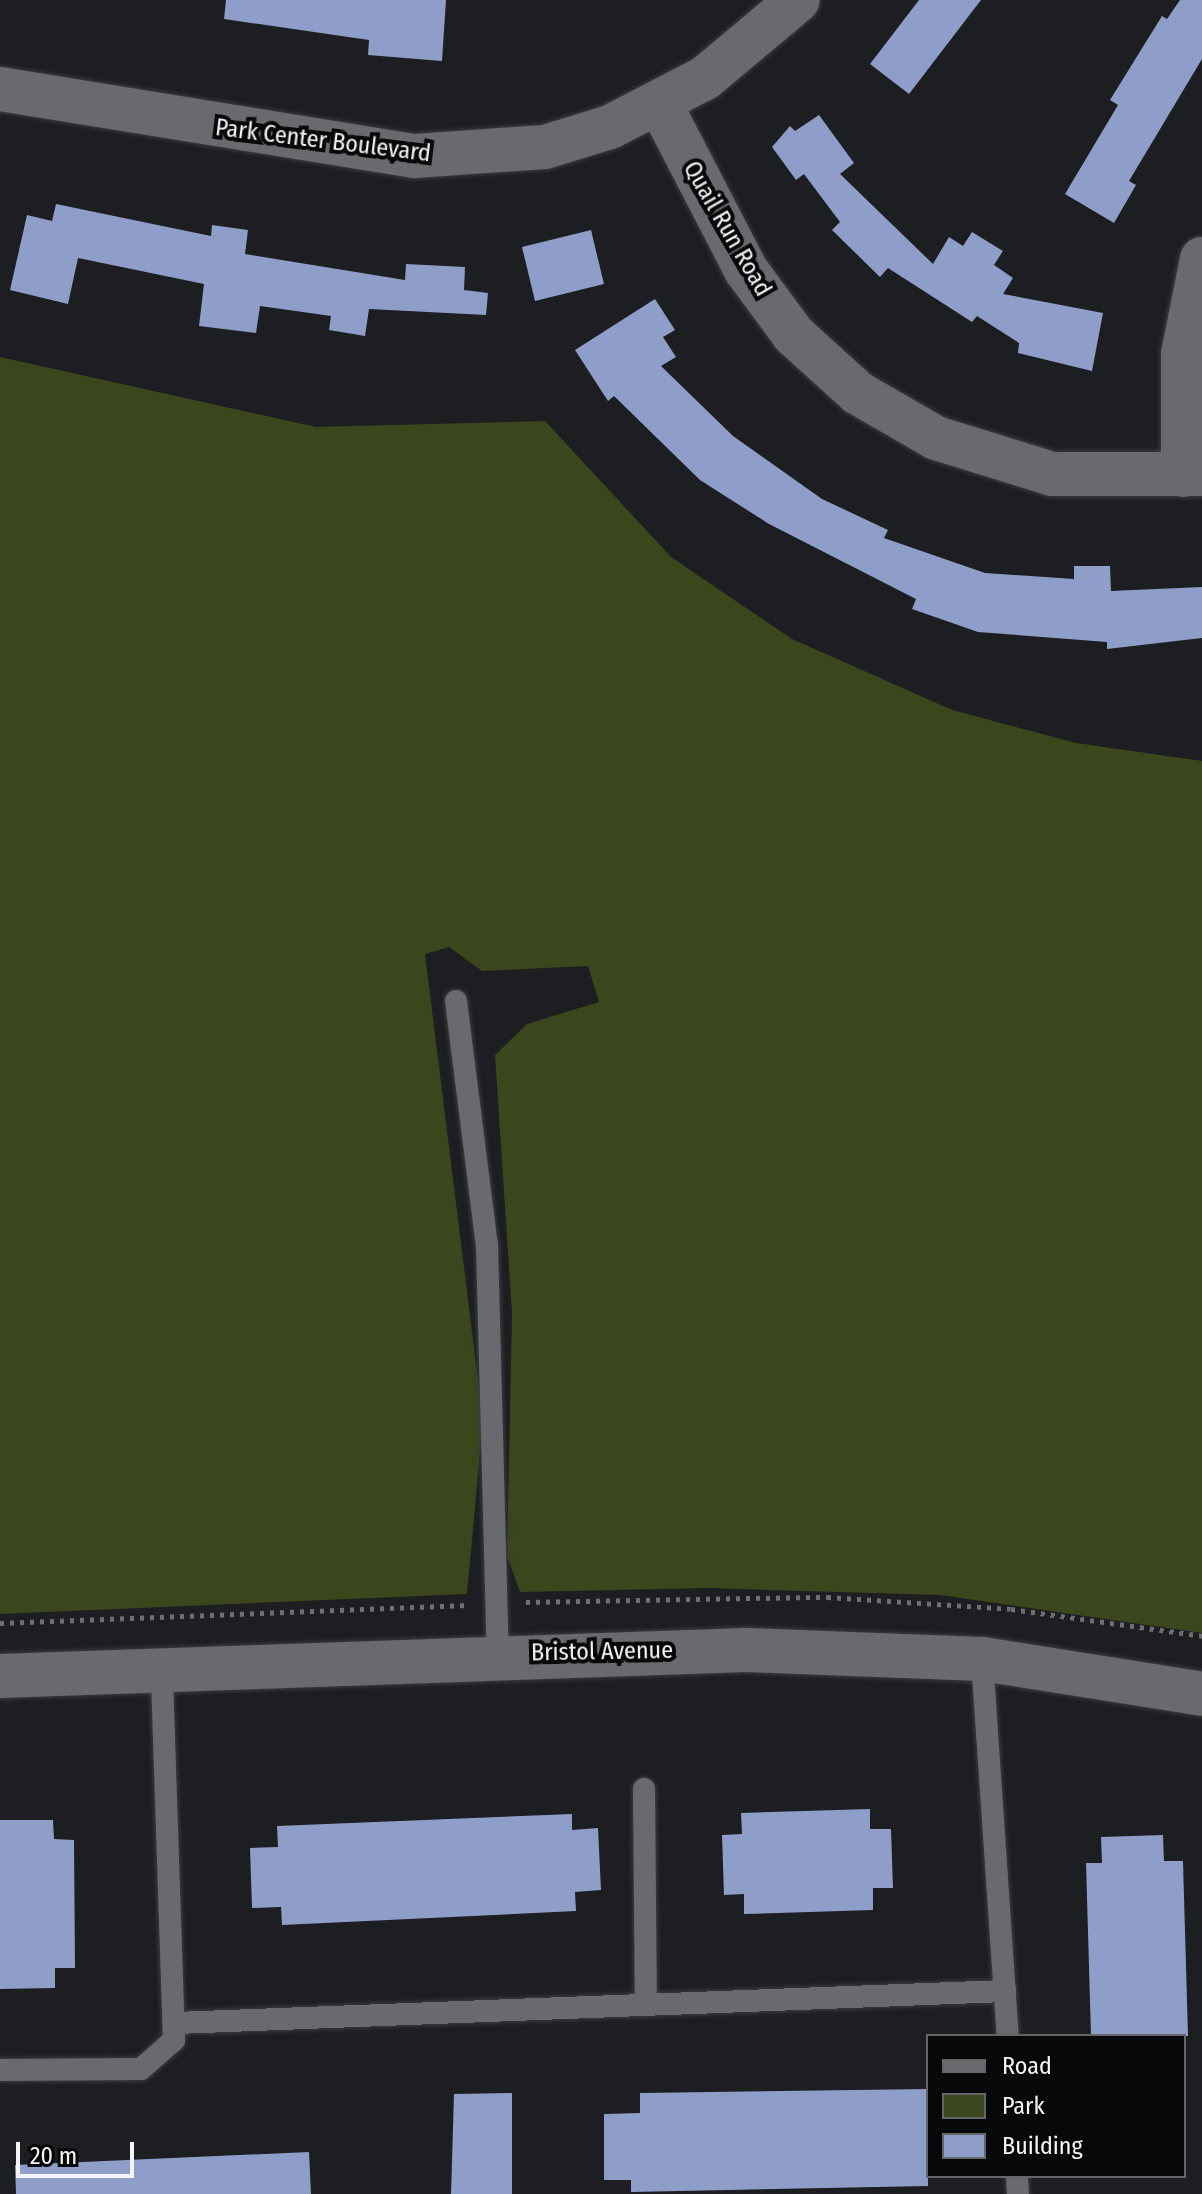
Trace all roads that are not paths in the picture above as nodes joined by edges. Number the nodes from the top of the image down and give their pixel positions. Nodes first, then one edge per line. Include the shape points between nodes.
1 (798, 0) edge
2 (0, 89) edge
3 (660, 104) junction
4 (1202, 259) edge
5 (1192, 475) edge
6 (456, 1001) dead end
7 (498, 1653) junction
8 (982, 1659) junction
9 (162, 1669) junction
10 (0, 1676) edge
11 (1202, 1694) edge
12 (644, 1789) dead end
13 (1005, 1991) junction
14 (646, 2005) junction
15 (176, 2023) junction
16 (1008, 2034) edge
17 (0, 2070) edge

1 - 3 street, Park Center Boulevard via 737,57
2 - 3 street, Park Center Boulevard via 415,156 545,147
3 - 5 street, Quail Run Road via 746,270 794,335 858,393 936,438 1012,464 1123,479
4 - 5 street via 1183,354
6 - 7 lane via 487,1245
7 - 8 street, Bristol Avenue via 747,1650
7 - 9 street, Bristol Avenue
8 - 11 street, Bristol Avenue
8 - 13 lane
9 - 10 street, Bristol Avenue
9 - 15 lane
12 - 14 lane
13 - 14 lane
13 - 16 lane
14 - 15 lane
15 - 17 lane via 167,2050 141,2069

